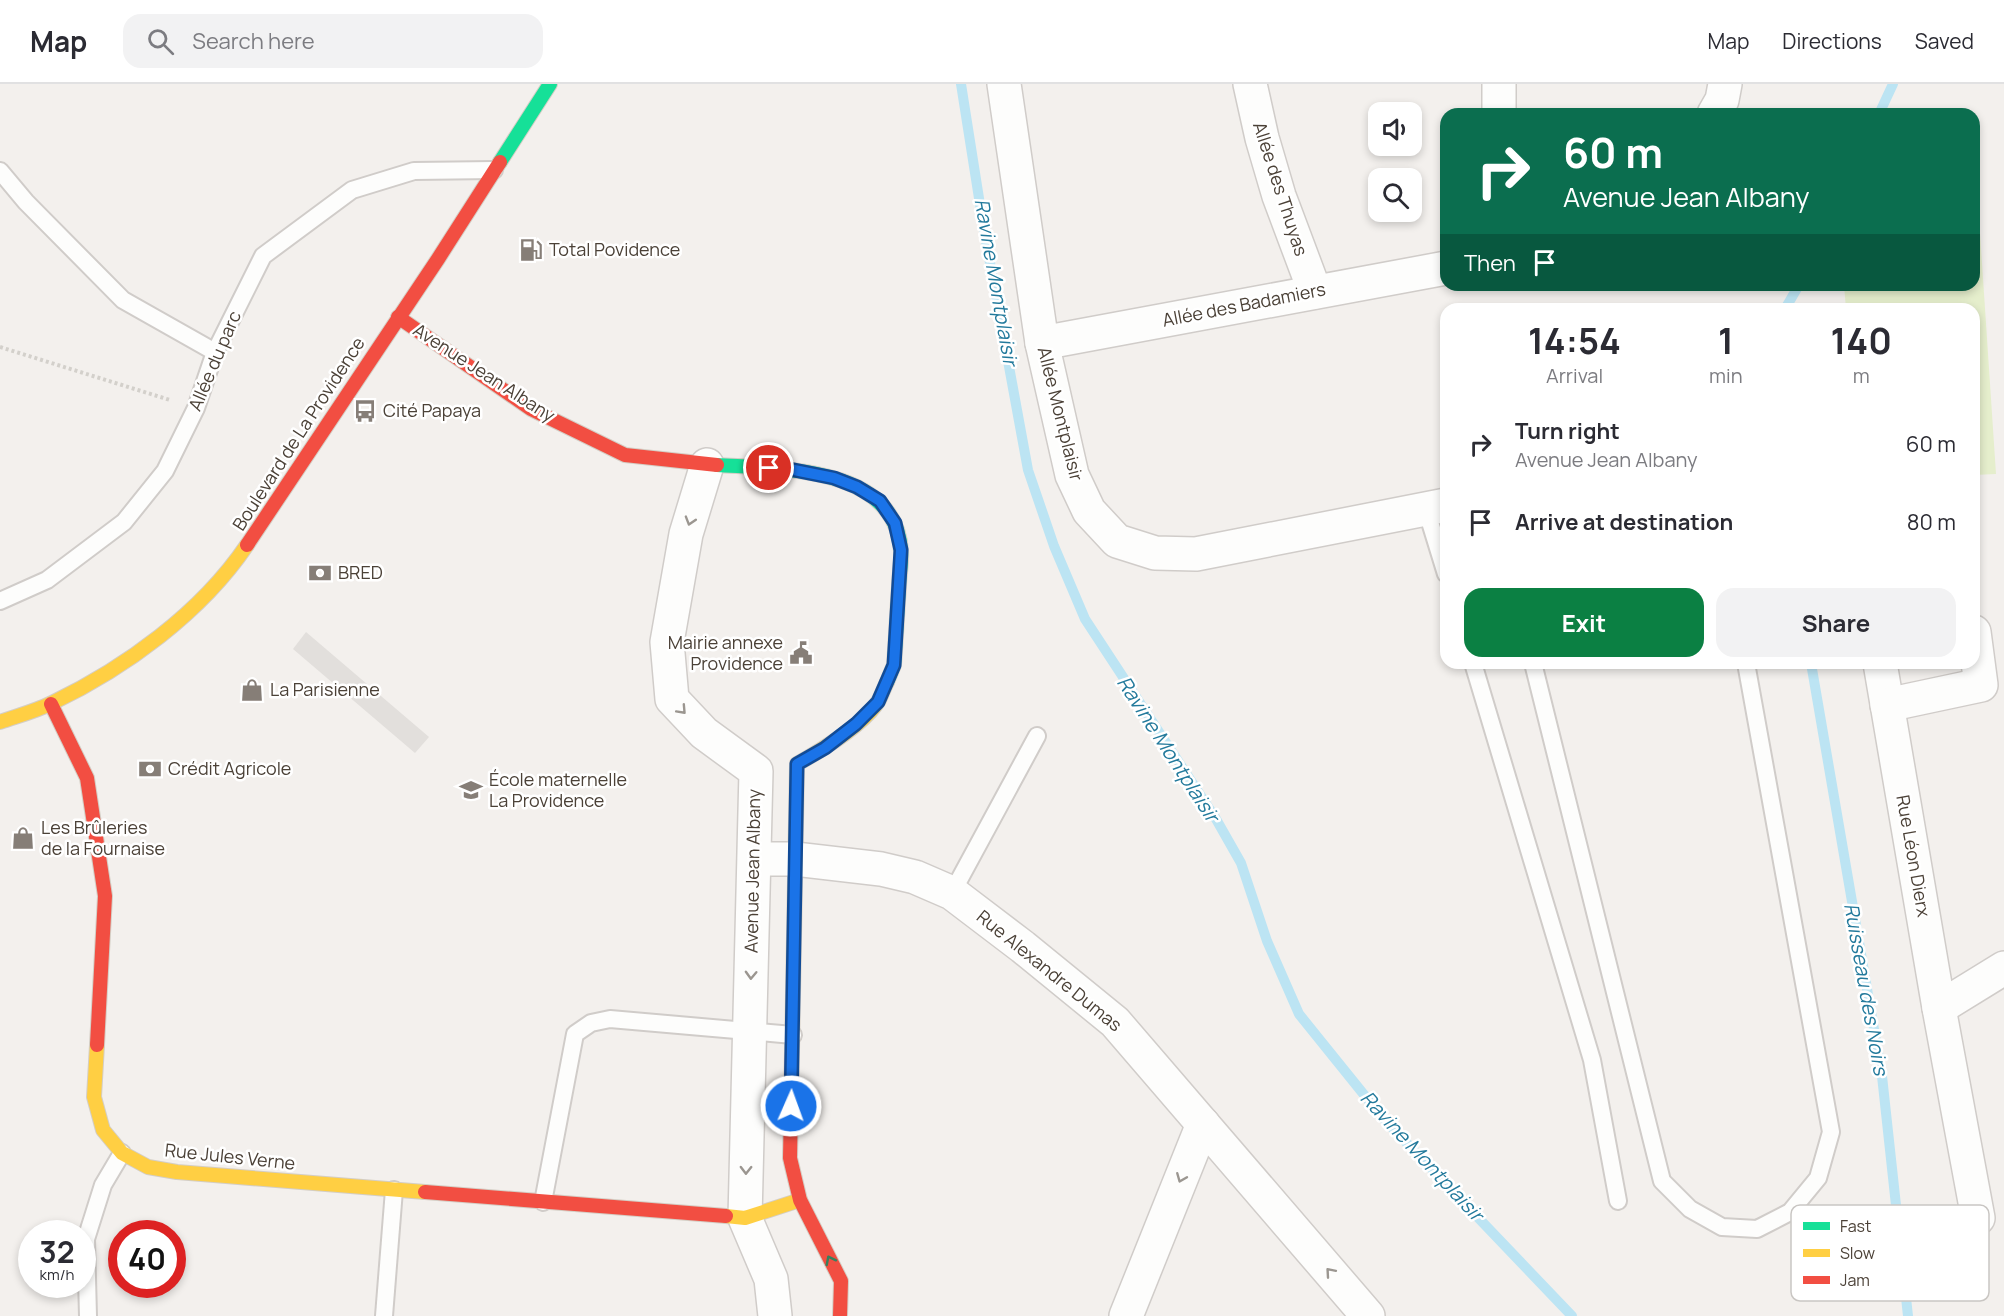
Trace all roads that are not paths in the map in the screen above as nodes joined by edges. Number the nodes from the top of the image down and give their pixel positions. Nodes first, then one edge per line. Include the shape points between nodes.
1 (550, 84) edge
2 (1004, 84) edge
3 (1250, 84) edge
4 (1499, 84) edge
5 (1725, 84) edge
6 (1499, 108) edge
7 (1717, 108) edge
8 (494, 170) junction
9 (0, 171) edge
10 (1440, 269) edge
11 (1315, 292) junction
12 (398, 317) junction
13 (1042, 343) junction
14 (215, 352) junction
15 (707, 465) junction
16 (1436, 506) edge
17 (1440, 533) edge
18 (0, 601) edge
19 (1475, 669) edge
20 (1534, 669) edge
21 (1747, 669) edge
22 (1881, 669) edge
23 (1979, 669) edge
24 (51, 704) junction
25 (1887, 705) junction
26 (0, 722) edge
27 (1037, 736) dead end
28 (754, 859) junction
29 (795, 859) junction
30 (952, 893) junction
31 (2004, 968) edge
32 (1939, 1008) junction
33 (749, 1031) junction
34 (793, 1035) junction
35 (1203, 1124) junction
36 (122, 1153) junction
37 (394, 1190) junction
38 (800, 1200) junction
39 (1618, 1201) dead end
40 (543, 1202) junction
41 (1796, 1205) edge
42 (1976, 1205) edge
43 (1791, 1211) edge
44 (745, 1218) junction
45 (88, 1316) edge
46 (384, 1316) edge
47 (776, 1316) edge
48 (840, 1316) edge
49 (1126, 1316) edge
50 (1368, 1316) edge

1 - 8 street, Boulevard de La Providence
2 - 13 street, Allée Montplaisir
3 - 11 street, Allée des Thuyas via 1280,196
4 - 6 street
5 - 7 street
8 - 12 street, Boulevard de La Providence
8 - 14 lane, Allée du parc via 414,171 352,190 263,256
9 - 14 lane via 123,300
10 - 11 street, Allée des Badamiers
11 - 13 street, Allée des Badamiers
12 - 15 street, Avenue Jean Albany via 531,408 625,455
12 - 24 street, Boulevard de La Providence via 239,557 200,603 128,660
13 - 16 street, Allée Montplaisir via 1072,475 1089,511 1117,541 1155,553 1196,554
14 - 18 lane, Allée du parc via 196,408 165,471 124,522 46,580
15 -> 28 street, Avenue Jean Albany via 686,534 667,642 672,699 704,733 756,771
15 - 29 street, Avenue Jean Albany via 789,469 834,478 880,501 895,523 901,550 894,665 878,702 825,748 797,764
16 - 17 lane
19 - 39 lane via 1592,1060
20 - 43 lane via 1662,1181 1690,1209 1722,1227 1757,1229
21 - 41 lane via 1831,1132 1818,1178
22 - 25 street, Rue Léon Dierx
23 - 25 street via 1981,685
24 - 26 street, Boulevard de La Providence
24 - 36 street, Rue Jules Verne via 87,778 105,896 94,1097 103,1130
25 - 32 street, Rue Léon Dierx
27 - 30 lane
28 - 29 street, Rue Alexandre Dumas
28 -> 33 street, Avenue Jean Albany
29 - 30 street, Rue Alexandre Dumas via 881,868
29 - 34 street, Avenue Jean Albany
30 - 35 street, Rue Alexandre Dumas via 1115,1022
31 - 32 street
32 - 42 street, Rue Léon Dierx
33 - 34 lane
33 - 40 lane via 610,1019 591,1023 575,1034
33 -> 44 street, Avenue Jean Albany
34 - 38 street, Avenue Jean Albany via 790,1158
35 -> 49 street
50 -> 35 street, Rue Alexandre Dumas
36 - 37 street, Rue Jules Verne via 148,1167 177,1172
36 - 45 lane via 103,1185 86,1239
37 - 40 street, Rue Jules Verne
37 - 46 lane
38 - 44 street, Rue Jules Verne
48 -> 38 street, Avenue Jean Albany via 841,1281
40 - 44 street, Rue Jules Verne
44 - 47 street, Avenue Jean Albany via 771,1279

